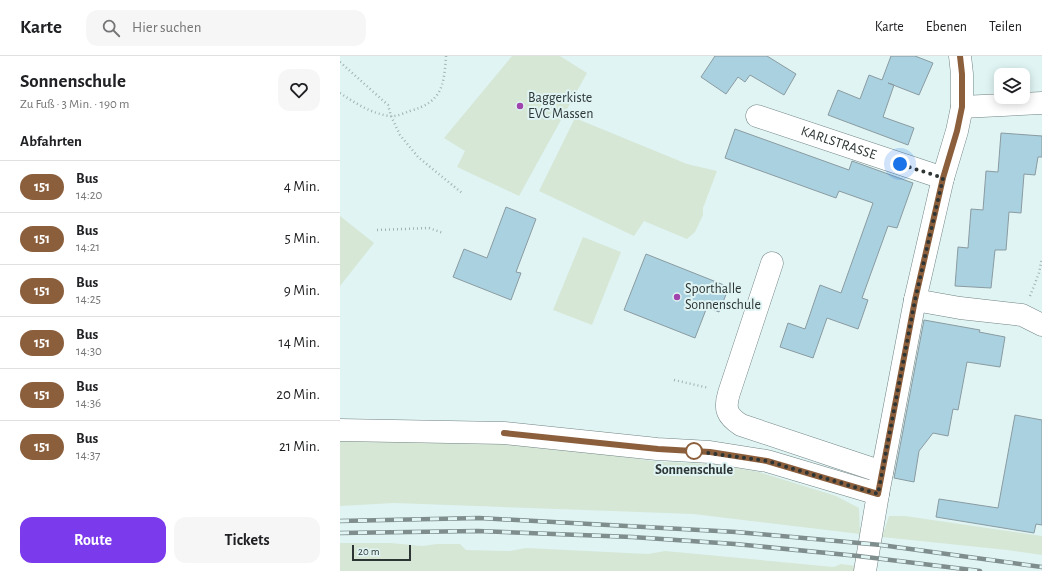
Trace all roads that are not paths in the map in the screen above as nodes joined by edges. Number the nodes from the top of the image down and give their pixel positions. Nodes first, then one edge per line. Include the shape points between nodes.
1 (960, 56) edge
2 (1042, 103) edge
3 (962, 107) junction
4 (757, 116) dead end
5 (943, 178) junction
6 (772, 263) dead end
7 (915, 300) junction
8 (1042, 325) edge
9 (340, 430) edge
10 (882, 472) junction
11 (878, 494) junction
12 (865, 571) edge

1 - 3 street
2 - 3 street
3 - 5 street
4 - 5 street, KARLSTRASSE
5 - 7 street
6 - 10 street via 729,393 727,412 732,419 741,424
7 - 8 street via 1022,315
7 - 10 street
9 - 11 street via 504,433 710,452 767,461
10 - 11 street
11 - 12 street

